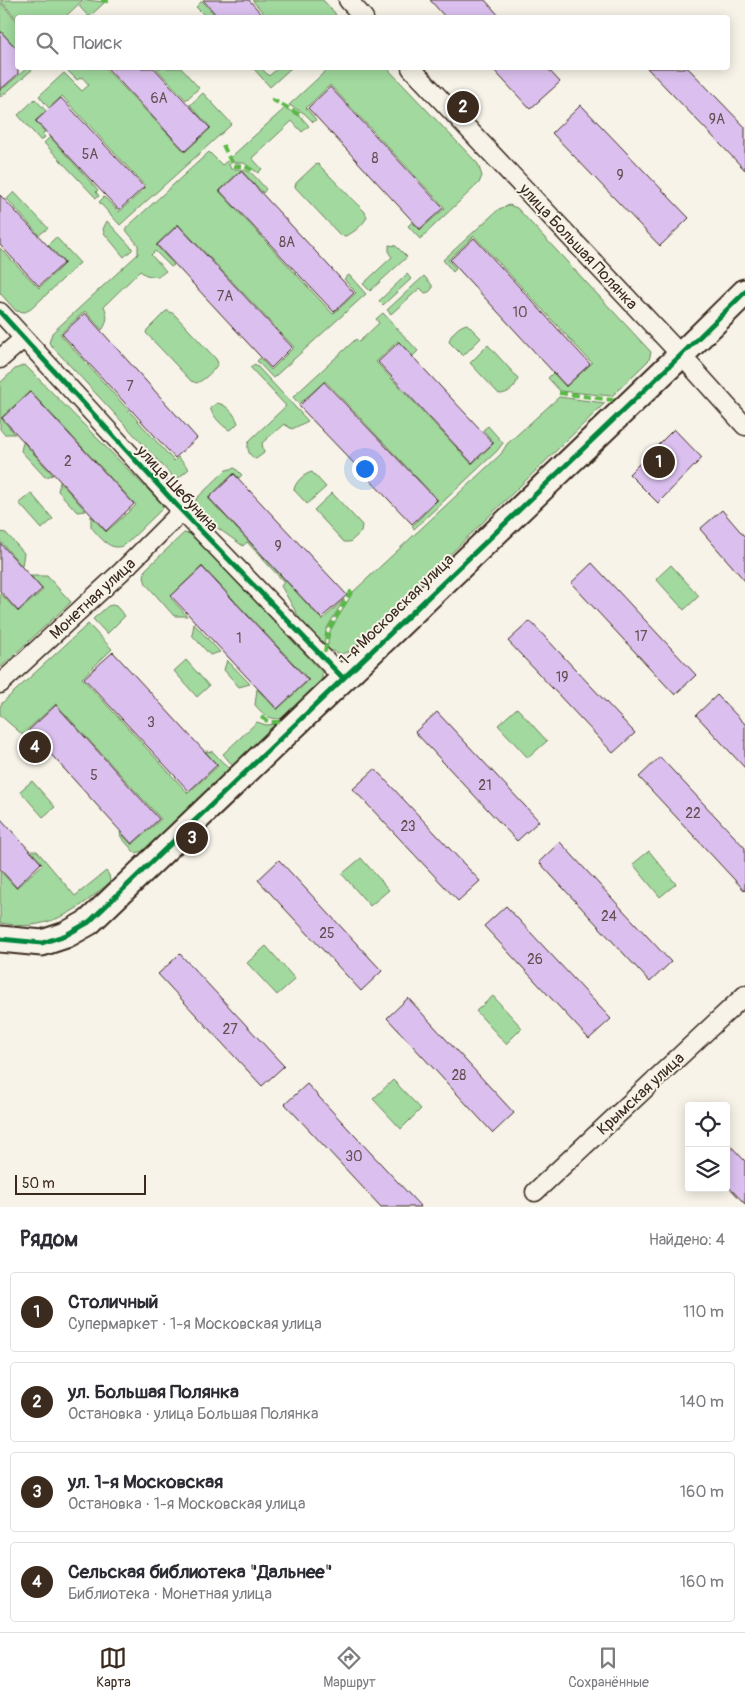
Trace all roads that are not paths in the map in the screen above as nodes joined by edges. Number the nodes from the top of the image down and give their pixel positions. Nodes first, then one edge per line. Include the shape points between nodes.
1 (348, 0) edge
2 (361, 15) edge
3 (413, 70) edge
4 (745, 292) edge
5 (0, 312) edge
6 (24, 339) junction
7 (681, 355) junction
8 (0, 359) edge
9 (745, 426) edge
10 (182, 512) junction
11 (342, 678) junction
12 (0, 684) edge
13 (0, 939) edge
14 (745, 995) edge
15 (535, 1192) dead end

1 - 2 street
3 - 7 street, улица Большая Полянка
4 - 7 street, 1-я Московская улица
5 - 6 street, улица Шебунина
6 - 8 street
6 - 10 street, улица Шебунина
7 - 9 street, улица Большая Полянка
7 - 11 street, 1-я Московская улица
10 - 11 street, улица Шебунина
10 - 12 street, Монетная улица
11 - 13 street, 1-я Московская улица via 89,922 42,943
14 - 15 street, Крымская улица

